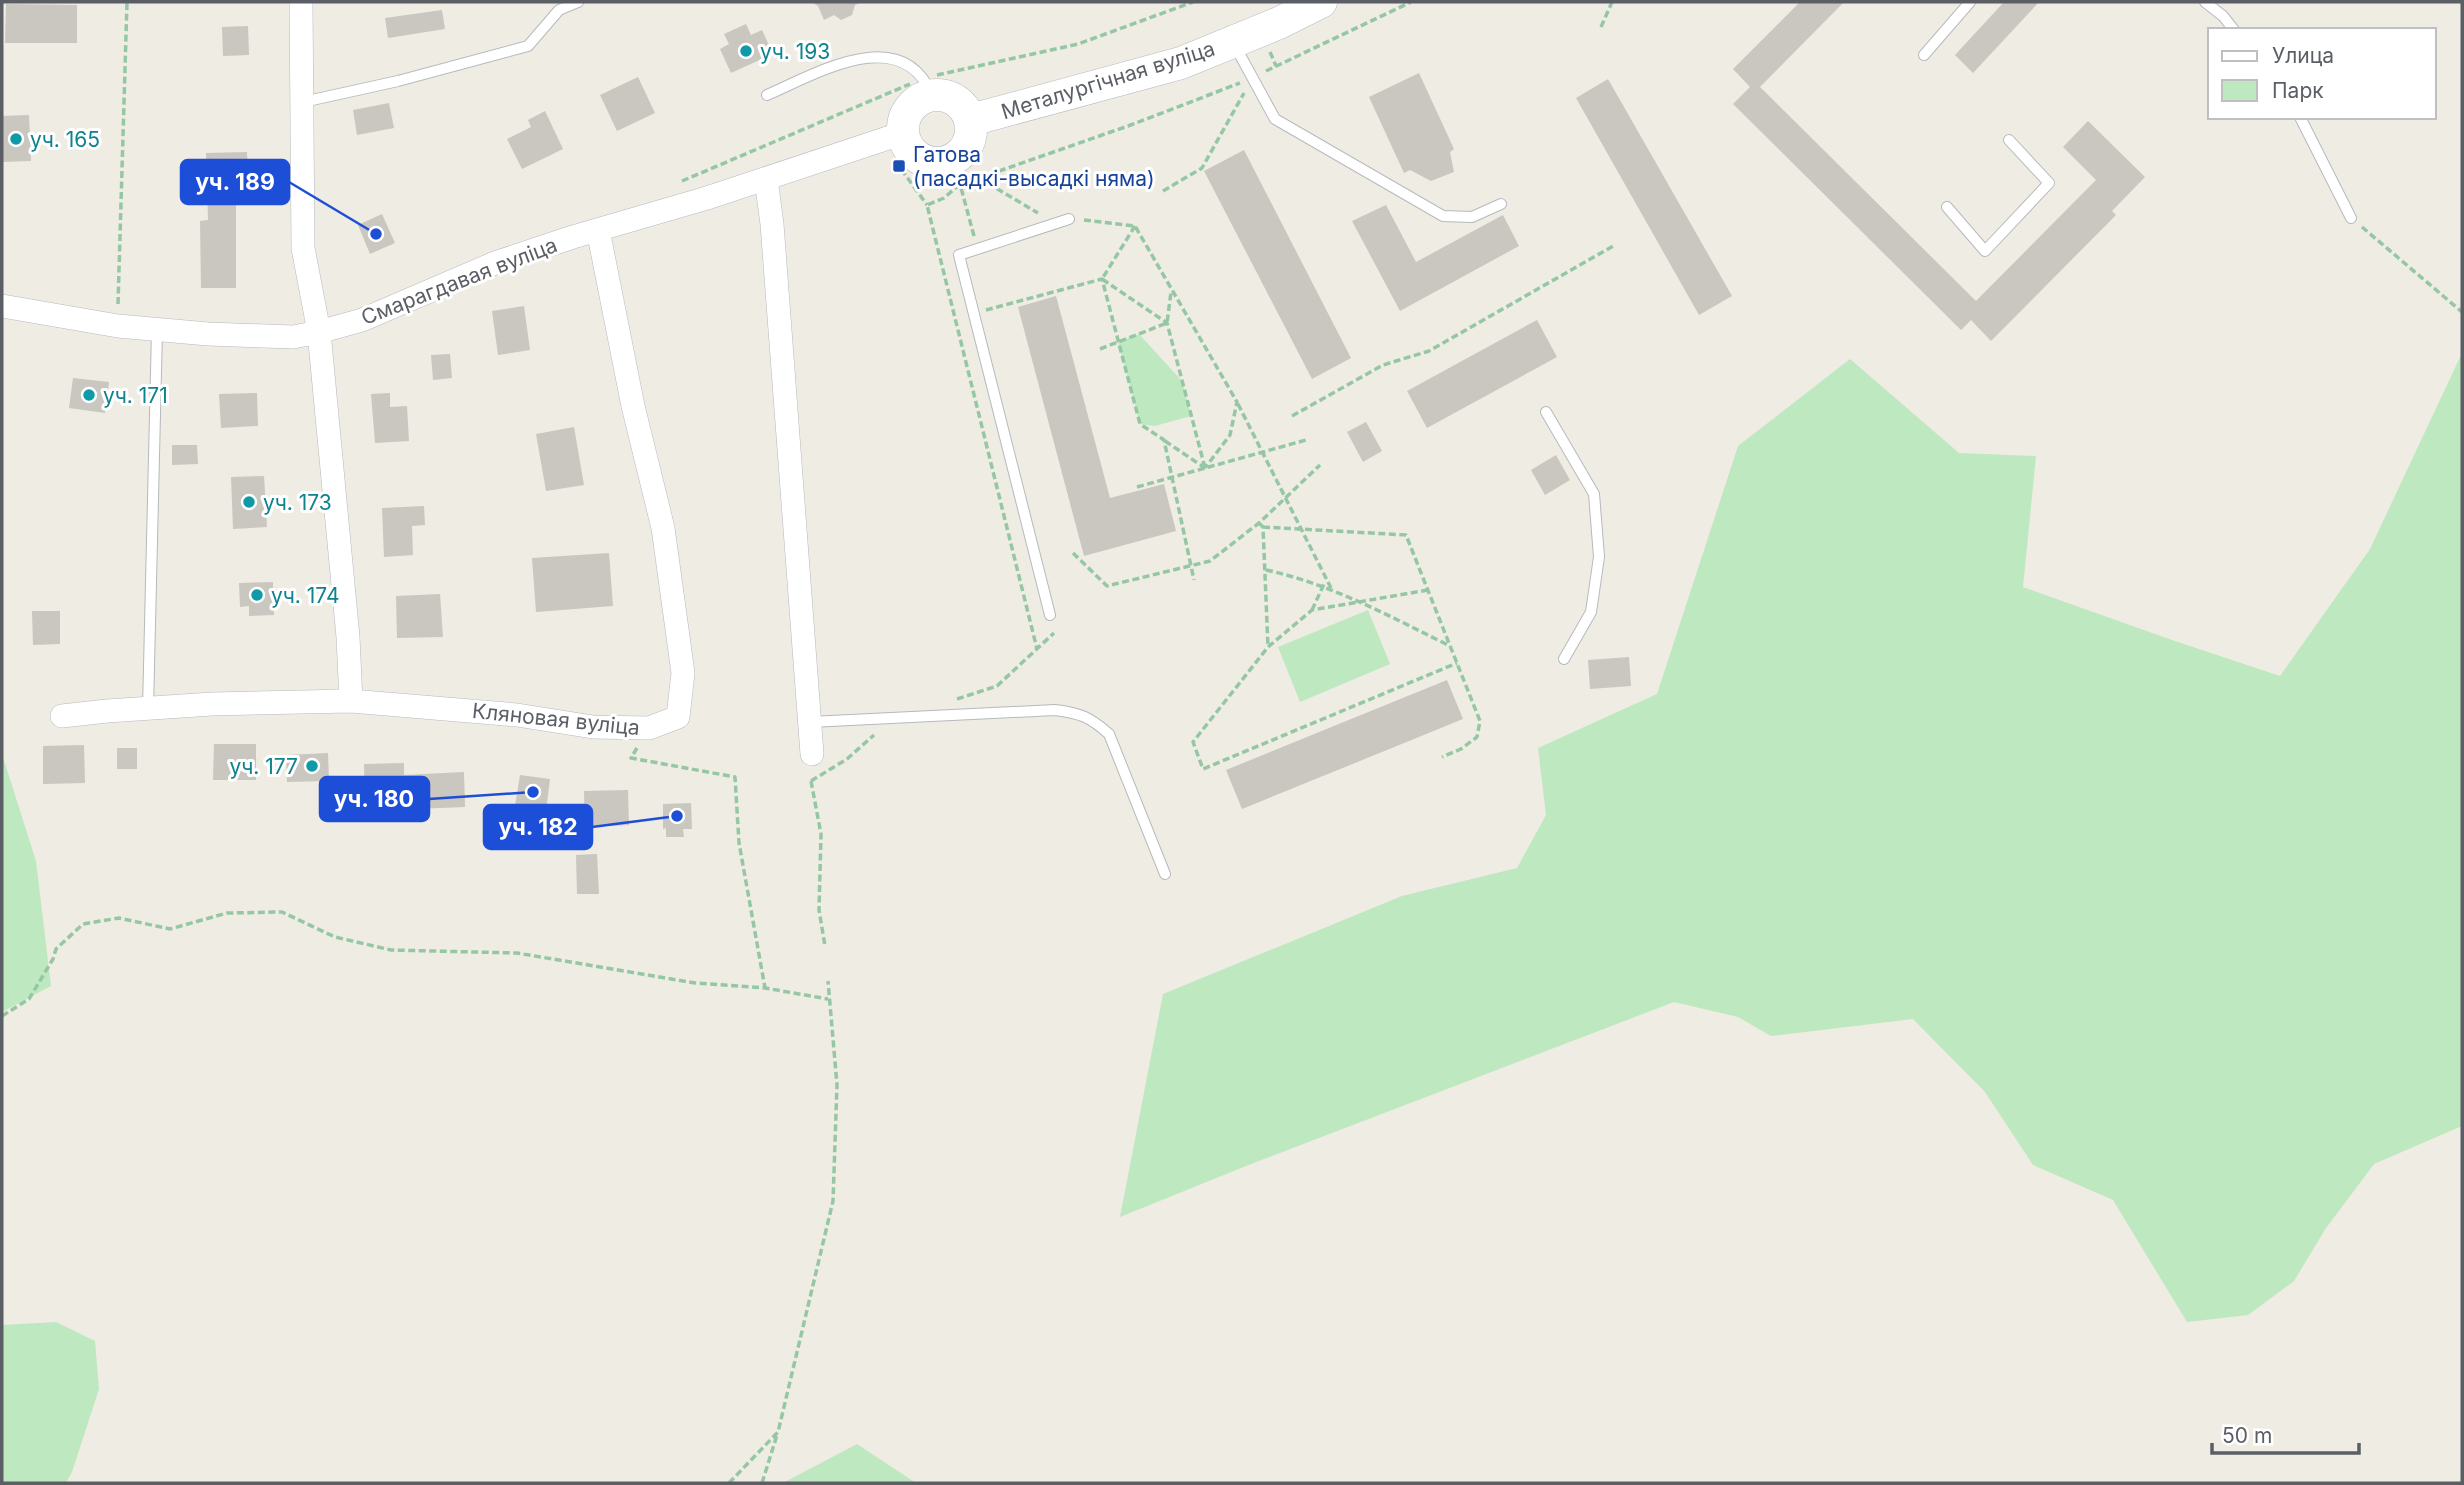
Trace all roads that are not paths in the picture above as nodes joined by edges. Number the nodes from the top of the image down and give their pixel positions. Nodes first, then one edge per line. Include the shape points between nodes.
1 (301, 2) edge
2 (578, 2) edge
3 (1321, 2) edge
4 (1970, 2) edge
5 (2205, 2) edge
6 (2232, 28) edge
7 (1232, 42) junction
8 (1924, 55) dead end
9 (928, 86) junction
10 (766, 95) dead end
11 (303, 102) junction
12 (2301, 119) edge
13 (971, 120) junction
14 (2008, 140) dead end
15 (907, 142) junction
16 (766, 179) junction
17 (1501, 204) dead end
18 (1947, 207) dead end
19 (2351, 218) road end
20 (1069, 219) road end
21 (598, 230) junction
22 (2, 306) edge
23 (157, 330) junction
24 (319, 332) junction
25 (1546, 412) dead end
26 (1050, 615) dead end
27 (1564, 659) dead end
28 (351, 701) junction
29 (148, 709) junction
30 (62, 716) dead end
31 (810, 722) junction
32 (812, 754) road end
33 (1165, 874) dead end

1 - 11 street
2 - 11 lane via 559,10 528,46
3 - 7 street, Металургічная вуліца
4 - 8 lane
5 - 6 lane
7 - 13 street, Металургічная вуліца via 1181,62
7 - 17 lane via 1275,119 1443,216 1472,217
9 - 10 lane via 910,67 890,59 855,58
9 - 13 street via 956,100
9 - 15 street via 907,112
11 - 24 street via 303,248
12 - 19 lane
13 - 15 street via 965,150 954,160 939,164 923,161
14 - 18 lane via 2049,183 1985,251
15 - 16 street, Смарагдавая вуліца
16 - 21 street, Смарагдавая вуліца
16 - 31 street
20 - 26 lane via 958,255
21 - 24 street, Смарагдавая вуліца via 495,263 362,320
21 - 28 street, Кляновая вуліца via 663,527 683,673 678,718 649,728 593,727 490,712
22 - 23 street, Смарагдавая вуліца
23 - 24 street, Смарагдавая вуліца via 293,337
23 - 29 lane
24 - 28 street
25 - 27 lane via 1594,494 1599,557 1591,612
28 - 29 street, Кляновая вуліца
29 - 30 street, Кляновая вуліца
31 - 32 street
31 - 33 lane via 1055,710 1080,713 1109,734

